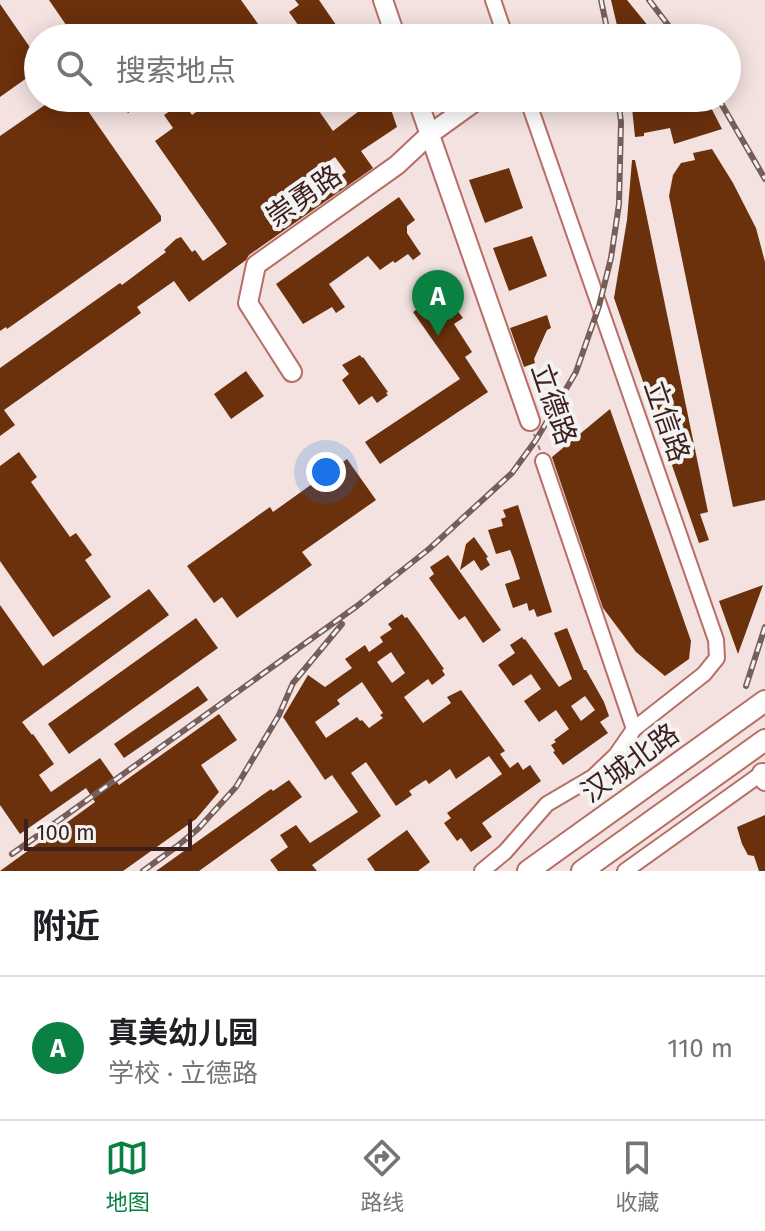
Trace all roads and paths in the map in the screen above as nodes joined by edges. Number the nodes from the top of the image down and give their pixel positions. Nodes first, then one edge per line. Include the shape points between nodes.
1 (383, 0) edge
2 (493, 0) edge
3 (391, 24) edge
4 (501, 24) edge
5 (422, 112) edge
6 (461, 112) edge
7 (532, 112) edge
8 (430, 134) junction
9 (292, 372) dead end
10 (530, 421) joint
11 (543, 461) joint
12 (765, 701) edge
13 (634, 729) junction
14 (765, 740) edge
15 (764, 775) edge
16 (482, 871) edge
17 (528, 871) edge
18 (582, 871) edge
19 (625, 871) edge

1 - 3 street
2 - 4 street
5 - 8 street, 立德路
6 - 8 street, 崇勇路
7 - 13 street, 立信路 via 716,640 717,658 704,674
8 - 9 street, 崇勇路 via 397,165 256,265 248,303
8 - 10 street, 立德路
10 - 11 path, 立德路
11 - 13 street, 立德路
12 - 17 main road, 汉城北路
13 - 16 street, 立信路 via 604,767 547,804
14 - 18 main road
15 - 19 street

